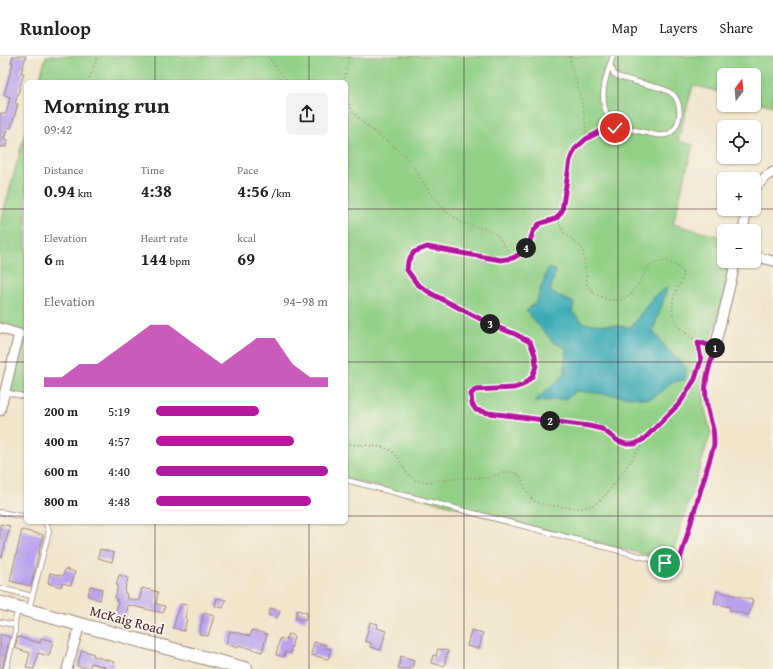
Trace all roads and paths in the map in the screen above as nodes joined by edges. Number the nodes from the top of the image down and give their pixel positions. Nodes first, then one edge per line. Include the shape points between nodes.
1 (98, 56) edge
2 (268, 56) edge
3 (349, 56) edge
4 (570, 56) edge
5 (612, 56) edge
6 (610, 64) junction
7 (89, 80) edge
8 (287, 80) edge
9 (344, 80) edge
10 (348, 101) edge
11 (621, 127) junction
12 (586, 139) junction
13 (773, 172) edge
14 (761, 182) edge
15 (557, 218) junction
16 (513, 258) junction
17 (761, 258) edge
18 (773, 261) edge
19 (734, 268) edge
20 (0, 328) edge
21 (698, 342) junction
22 (715, 347) junction
23 (5, 392) junction
24 (24, 397) edge
25 (0, 411) edge
26 (644, 439) junction
27 (348, 444) edge
28 (348, 481) edge
29 (0, 512) edge
30 (24, 517) edge
31 (46, 524) edge
32 (0, 588) edge
33 (32, 596) junction
34 (0, 603) edge
35 (23, 609) junction
36 (0, 622) edge
37 (80, 624) junction
38 (15, 625) junction
39 (216, 665) edge
40 (6, 669) edge
41 (67, 669) edge
42 (246, 669) edge

1 - 7 path
2 - 8 path
3 - 9 path
4 - 12 path via 585,117
5 - 6 lane
6 - 11 lane via 603,91 604,106 610,120
6 - 11 lane via 614,74 619,77 672,93 678,100 680,110 676,127 666,135
10 - 16 path via 353,112 368,127 410,161 430,193 447,212 463,222 497,236
11 - 12 path via 603,130
12 - 15 path via 575,149 570,160 562,211
13 - 14 street
15 - 16 path via 539,224 523,252
15 - 21 path via 564,233 583,250 587,284 595,294 608,300 620,300 631,295 649,267 656,263 665,261 679,267 684,276 673,301 672,312 677,326
16 - 26 path via 501,260 427,247 414,252 408,261 407,270 417,284 432,294 530,342 536,366 532,377 523,385 514,388 475,390 471,394 472,404 476,410 589,426 602,429 626,444 635,444
17 - 18 street
19 - 22 street
20 - 23 street via 19,334
21 - 22 path
21 - 26 path via 701,360 695,379 680,403
22 - 28 lane via 706,383 714,445 678,566
23 - 24 lane
23 - 25 street
26 - 27 path via 640,449 609,491 594,504 581,508 538,503 530,496 520,476 512,472 486,478 426,482 415,480 388,449
29 - 30 lane
31 - 33 lane via 49,531
32 - 33 lane
33 - 35 lane
34 - 35 street, McKaig Road
35 - 37 street, McKaig Road
35 - 38 lane
36 - 38 lane
37 - 39 street, McKaig Road
37 - 41 street
38 - 40 lane via 16,632
39 - 42 street, McKaig Road

